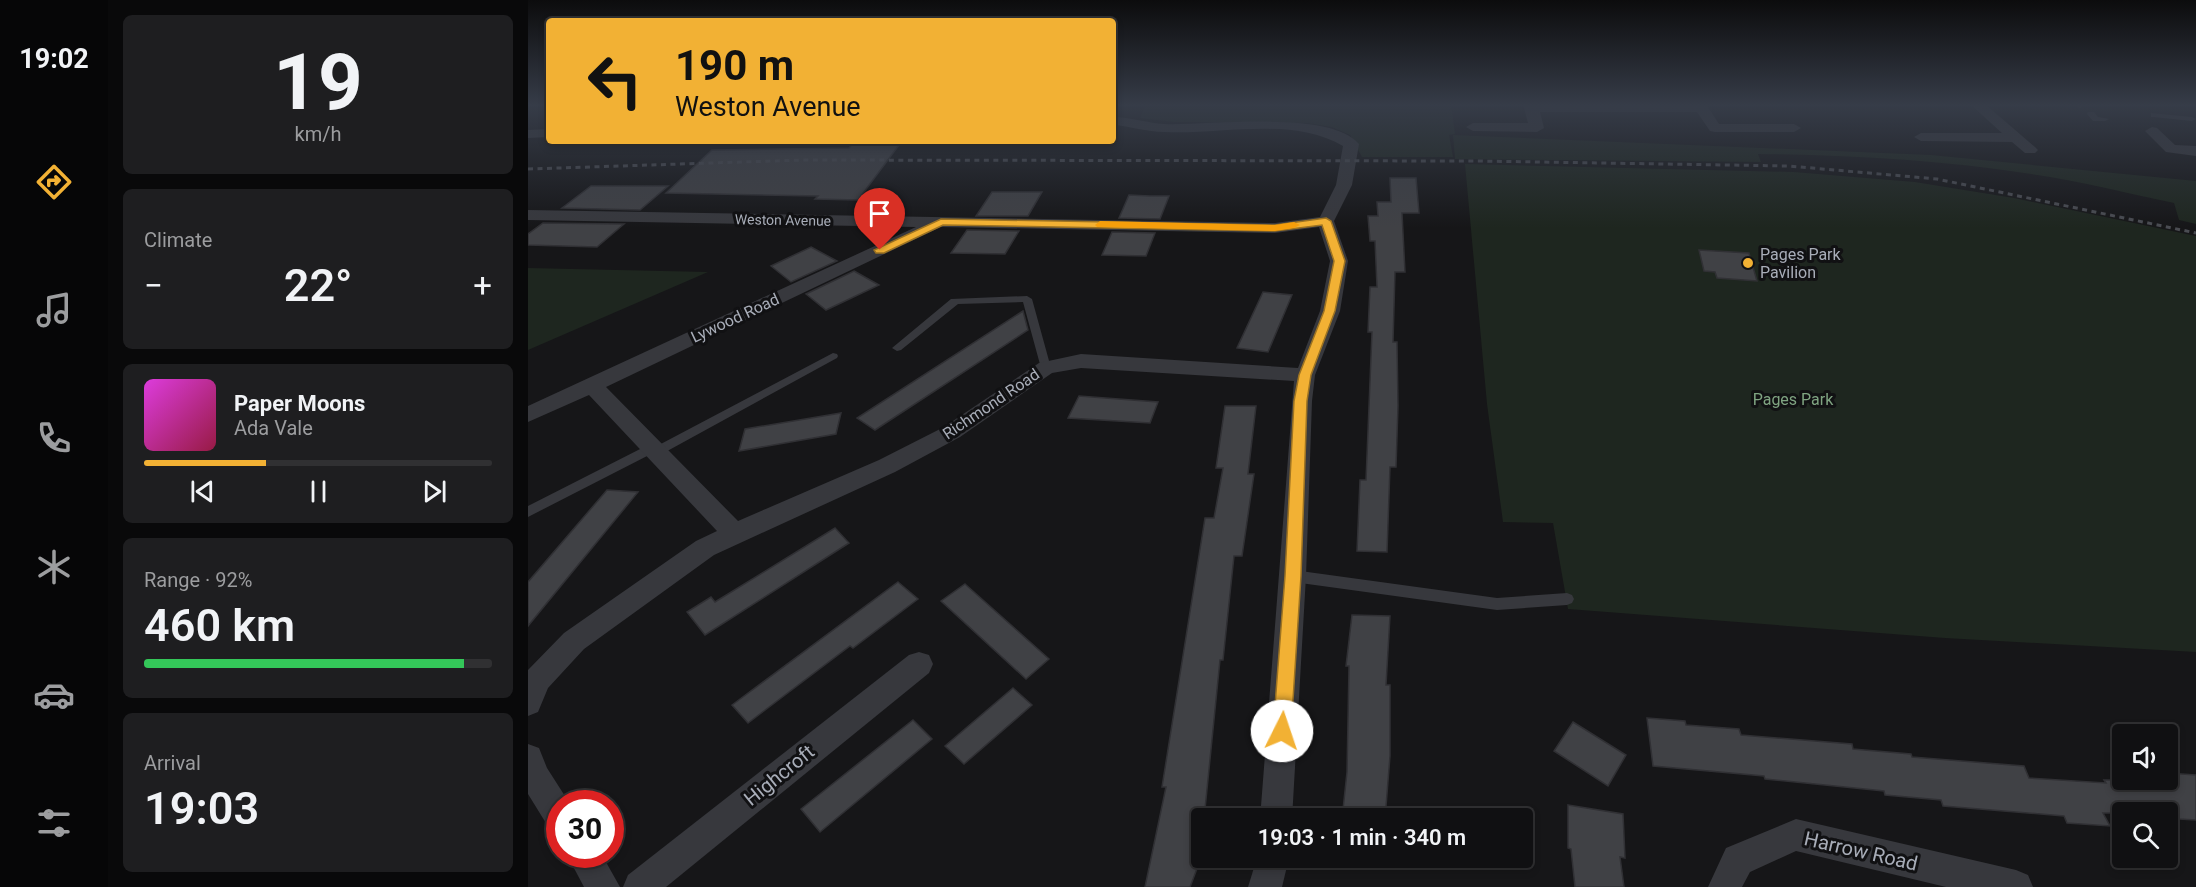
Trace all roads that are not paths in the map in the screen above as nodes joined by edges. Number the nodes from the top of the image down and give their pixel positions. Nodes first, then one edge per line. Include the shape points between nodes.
1 (1351, 145) edge
2 (2024, 145) edge
3 (2167, 145) edge
4 (2030, 150) dead end
5 (2196, 151) edge
6 (528, 215) edge
7 (1326, 221) junction
8 (941, 222) junction
9 (897, 348) dead end
10 (833, 356) dead end
11 (1046, 368) junction
12 (1305, 375) junction
13 (592, 385) junction
14 (528, 415) edge
15 (654, 450) junction
16 (528, 512) edge
17 (734, 533) junction
18 (1293, 576) junction
19 (1567, 599) dead end
20 (919, 664) dead end
21 (532, 680) edge
22 (528, 703) edge
23 (528, 758) edge
24 (546, 795) edge
25 (1277, 808) edge
26 (591, 868) edge
27 (1270, 868) edge
28 (603, 887) edge
29 (640, 887) edge
30 (1265, 887) edge
31 (1725, 887) edge
32 (2016, 887) edge

1 - 7 street via 1351,162 1341,196
2 - 4 street
3 - 5 street
6 - 8 street, Weston Avenue
7 - 8 street, Weston Avenue via 1275,228
7 - 12 street via 1339,261 1329,311
8 - 13 street, Lywood Road
9 - 11 lane via 955,301 1027,299
10 - 15 lane
11 - 12 street, Richmond Road via 1081,361
11 - 17 street, Richmond Road via 952,432 887,466
12 - 18 street
13 - 14 street, Lywood Road
13 - 15 street
15 - 16 lane
15 - 17 street
17 - 21 street, Richmond Road via 705,548 574,641
18 - 19 lane via 1497,604
18 - 25 street
20 - 29 street, Highcroft
21 - 22 street, Richmond Road
23 - 24 street
26 - 28 street
27 - 30 street
31 - 32 street, Harrow Road via 1738,860 1796,835

